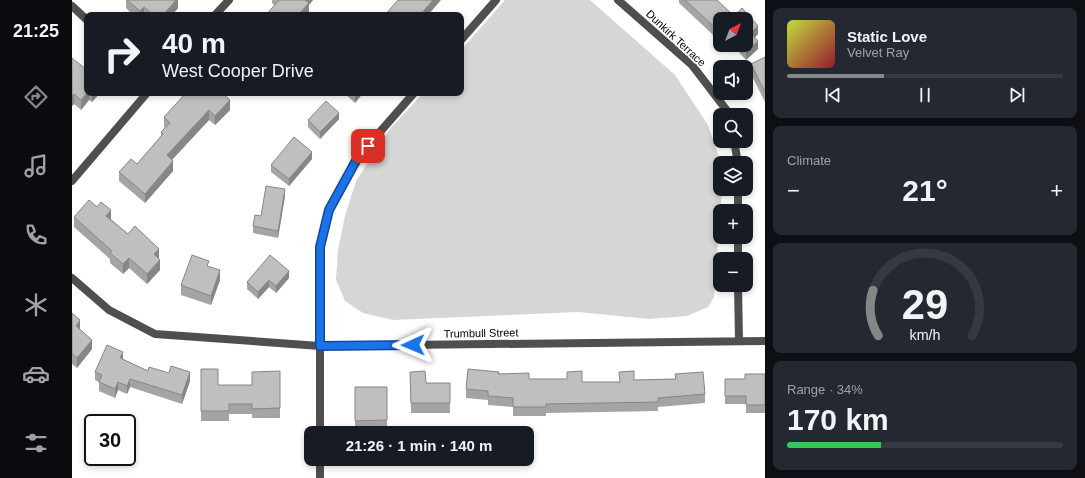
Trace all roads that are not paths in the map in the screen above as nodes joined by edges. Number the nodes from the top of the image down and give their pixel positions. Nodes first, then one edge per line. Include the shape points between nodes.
1 (229, 0) edge
2 (496, 0) edge
3 (618, 0) edge
4 (72, 6) edge
5 (218, 12) edge
6 (84, 17) edge
7 (464, 37) edge
8 (144, 96) edge
9 (411, 96) edge
10 (725, 108) edge
11 (72, 181) edge
12 (72, 278) edge
13 (738, 292) edge
14 (738, 341) junction
15 (765, 341) edge
16 (320, 346) junction
17 (320, 426) edge
18 (320, 466) edge
19 (320, 478) edge

1 - 5 street
2 - 7 street
3 - 10 street, Dunkirk Terrace via 692,65
4 - 6 street
8 - 11 street
9 - 16 street via 358,157 329,210 320,247
12 - 16 street, Trumbull Street via 109,310 155,334
13 - 14 street
14 - 15 street, Trumbull Street
14 - 16 street, Trumbull Street
16 - 17 street
18 - 19 street

